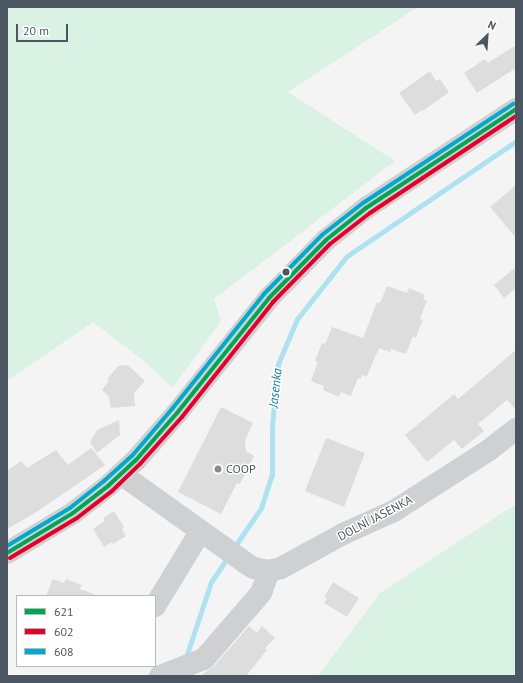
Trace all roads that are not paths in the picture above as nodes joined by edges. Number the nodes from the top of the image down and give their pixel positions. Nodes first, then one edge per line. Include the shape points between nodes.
1 (516, 109) edge
2 (516, 429) edge
3 (121, 474) junction
4 (200, 532) junction
5 (7, 553) edge
6 (269, 571) junction
7 (156, 604) edge
8 (166, 674) edge

1 - 3 street via 344,224 304,260 151,444
2 - 6 street, DOLNÍ JASENKA via 489,450 394,511 343,534 281,568
3 - 4 street
3 - 5 street via 74,513
4 - 6 street via 254,568
4 - 7 street
6 - 8 street via 261,593 204,660

